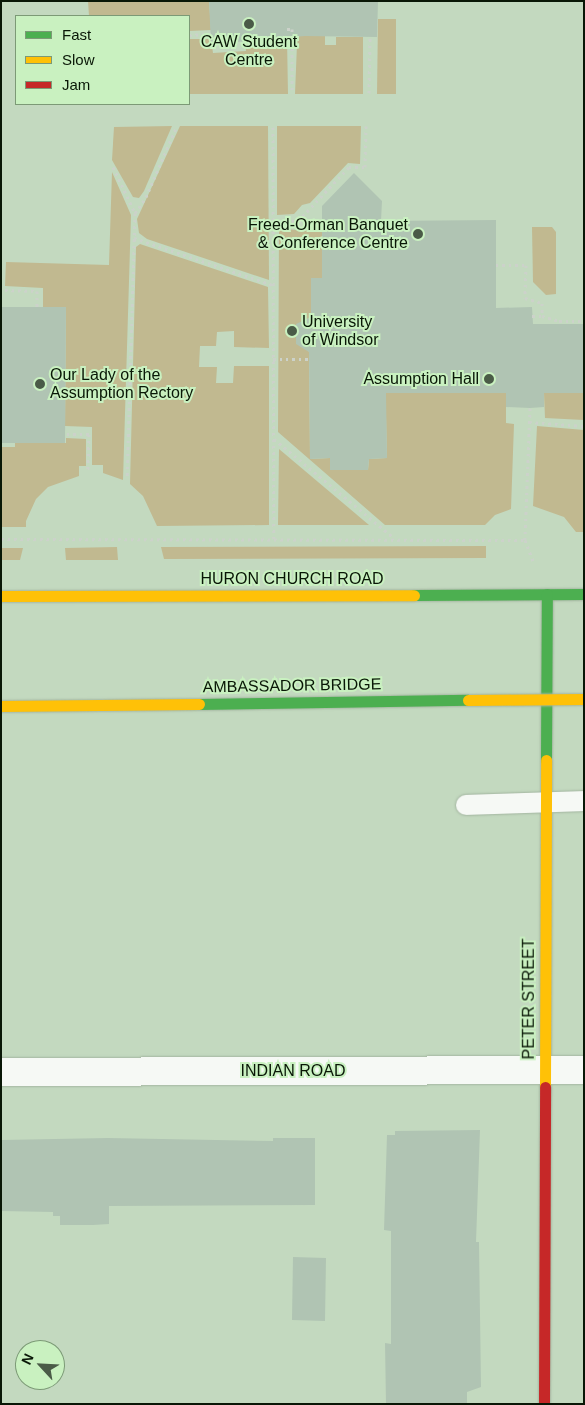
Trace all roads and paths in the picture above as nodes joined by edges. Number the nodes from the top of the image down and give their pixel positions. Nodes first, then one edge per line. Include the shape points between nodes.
1 (287, 29) dead end
2 (211, 34) dead end
3 (190, 35) edge
4 (370, 37) dead end
5 (292, 92) dead end
6 (369, 93) dead end
7 (366, 126) dead end
8 (273, 127) dead end
9 (176, 128) dead end
10 (112, 167) dead end
11 (135, 213) junction
12 (273, 221) junction
13 (322, 221) dead end
14 (298, 222) junction
15 (134, 238) junction
16 (496, 266) dead end
17 (273, 285) junction
18 (5, 290) dead end
19 (37, 307) dead end
20 (532, 316) dead end
21 (542, 316) junction
22 (584, 321) edge
23 (273, 359) junction
24 (309, 359) dead end
25 (530, 408) dead end
26 (529, 422) junction
27 (584, 426) edge
28 (66, 434) dead end
29 (273, 439) junction
30 (88, 471) dead end
31 (127, 479) dead end
32 (394, 538) junction
33 (1, 539) edge
34 (274, 539) junction
35 (546, 594) junction
36 (584, 594) edge
37 (1, 596) edge
38 (584, 699) edge
39 (1, 706) edge
40 (584, 801) edge
41 (546, 802) junction
42 (466, 805) dead end
43 (545, 1070) junction
44 (584, 1070) edge
45 (1, 1072) edge
46 (544, 1404) edge

1 - 5 path via 292,29
2 - 3 path
4 - 6 path
7 - 14 path via 365,167 349,167
8 - 12 path
9 - 11 path via 146,197
10 - 11 path
11 - 15 path
12 - 14 path
12 - 17 path
13 - 14 path
15 - 17 path
15 - 31 path
16 - 21 path via 526,265 525,298 542,303
17 - 23 path
18 - 19 path via 37,290
20 - 21 path
21 - 22 path via 558,321
23 - 24 path
23 - 29 path
25 - 26 path
26 - 27 path
26 - 32 path via 525,540
28 - 30 path via 89,434
29 - 32 path
29 - 34 path
32 - 34 path
33 - 34 path
35 - 36 main road, HURON CHURCH ROAD
35 - 37 main road, HURON CHURCH ROAD
35 - 41 main road, PETER STREET
38 - 39 main road, AMBASSADOR BRIDGE, bridge
40 - 41 lane
41 - 42 lane
41 - 43 main road, PETER STREET
43 - 44 street, INDIAN ROAD
43 - 45 street, INDIAN ROAD
43 - 46 main road, PETER STREET

